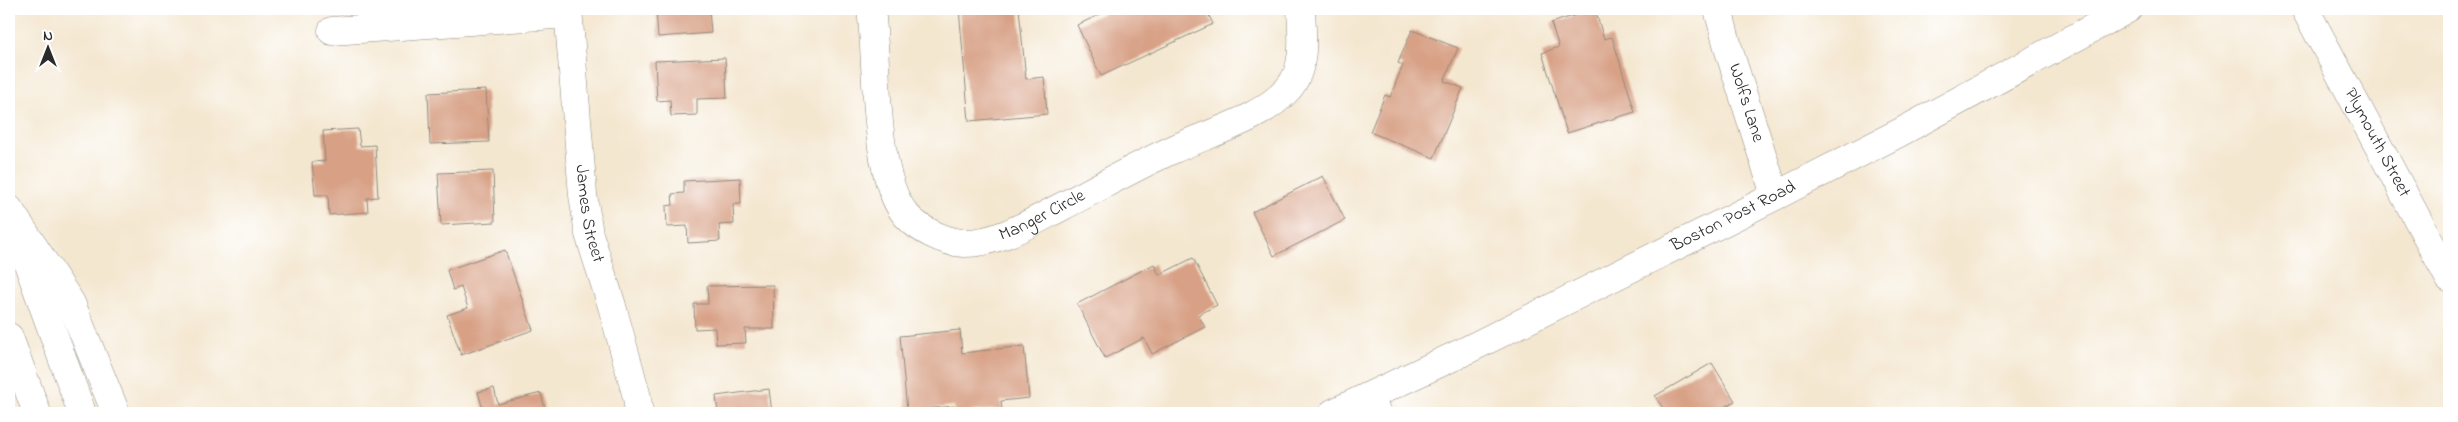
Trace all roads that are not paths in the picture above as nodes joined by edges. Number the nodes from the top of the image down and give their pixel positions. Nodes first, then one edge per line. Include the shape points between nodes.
1 (871, 9) edge
2 (1301, 9) edge
3 (1718, 9) edge
4 (2128, 9) edge
5 (2305, 9) edge
6 (568, 11) edge
7 (332, 31) dead end
8 (1775, 195) junction
9 (9, 209) edge
10 (2449, 278) edge
11 (9, 337) edge
12 (1373, 405) edge
13 (37, 413) edge
14 (82, 413) edge
15 (116, 413) edge
16 (639, 413) edge
17 (1334, 413) edge

1 - 2 main road, Manger Circle via 877,106 890,182 906,215 923,229 962,243 987,240 1026,225 1276,101 1290,87 1301,62
3 - 8 main road, Wolfs Lane
4 - 8 main road, Boston Post Road via 1899,133
5 - 10 main road, Plymouth Street
6 - 7 main road
6 - 16 main road, James Street via 589,234 612,306
8 - 12 main road, Boston Post Road
9 - 14 main road
9 - 15 main road via 71,303
11 - 13 main road
12 - 17 main road, Boston Post Road

